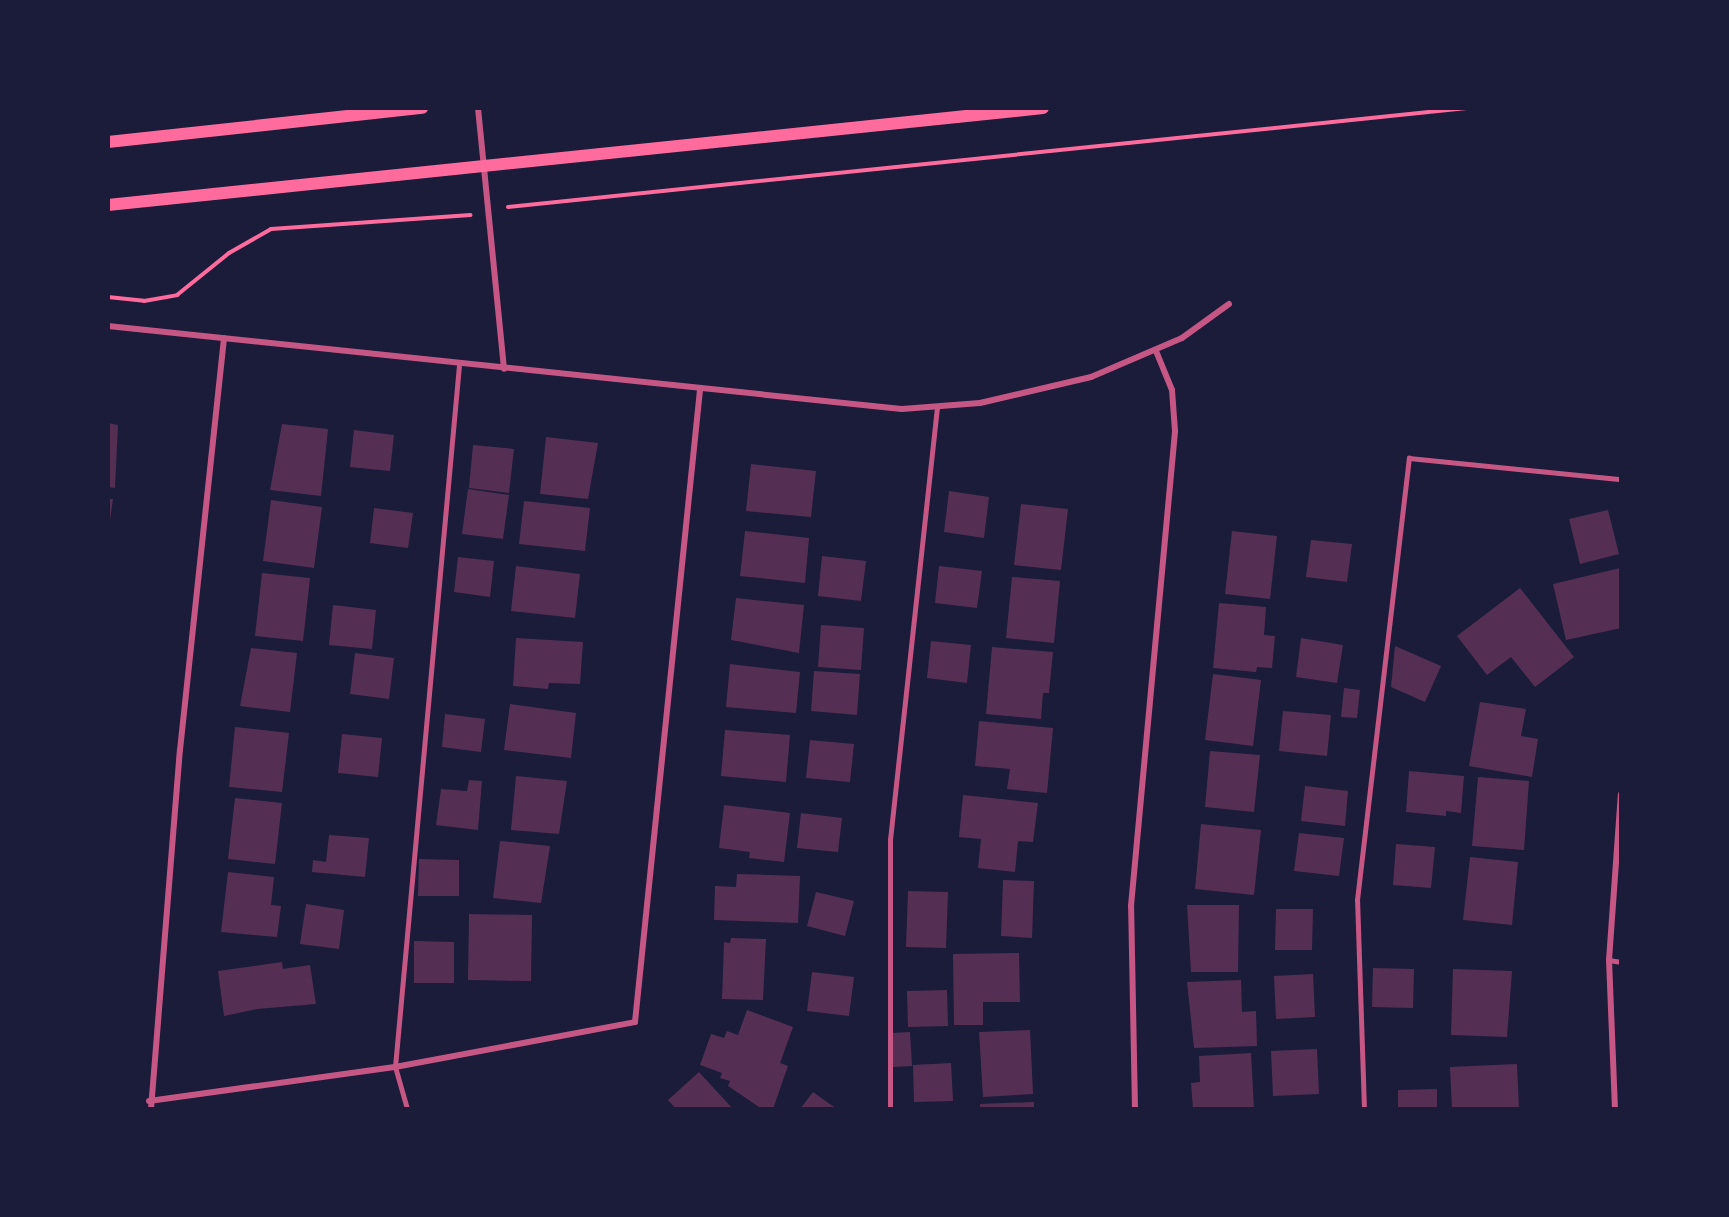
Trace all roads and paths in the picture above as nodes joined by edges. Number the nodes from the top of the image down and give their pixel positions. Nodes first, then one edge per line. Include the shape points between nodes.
1 (422, 108) edge
2 (478, 108) edge
3 (1043, 108) edge
4 (1467, 108) edge
5 (108, 142) edge
6 (484, 167) junction
7 (521, 204) dead end
8 (108, 206) edge
9 (462, 216) dead end
10 (108, 297) edge
11 (1229, 304) dead end
12 (108, 326) edge
13 (225, 339) junction
14 (1156, 351) junction
15 (459, 365) junction
16 (504, 369) junction
17 (700, 390) junction
18 (937, 407) junction
19 (1621, 479) edge
20 (1621, 794) edge
21 (1609, 960) junction
22 (1621, 962) edge
23 (395, 1067) junction
24 (149, 1101) junction
25 (151, 1109) edge
26 (407, 1109) edge
27 (890, 1109) edge
28 (1135, 1109) edge
29 (1364, 1109) edge
30 (1615, 1109) edge

1 - 5 main road
2 - 6 street
3 - 6 main road
4 - 7 path
6 - 8 main road
6 - 16 street
9 - 10 path via 271,229 229,253 177,295 144,302
11 - 14 street
12 - 13 street
13 - 15 street
13 - 24 street via 180,750
14 - 18 street via 1063,385
14 - 28 street via 1172,390 1175,431 1131,906
15 - 16 street
15 - 23 lane
16 - 17 street
17 - 18 street via 870,407
17 - 23 street via 635,1022
18 - 27 lane via 890,840
19 - 29 lane via 1409,458 1357,900
20 - 21 street
21 - 22 lane
21 - 30 street
23 - 24 street
23 - 26 lane
24 - 25 street

